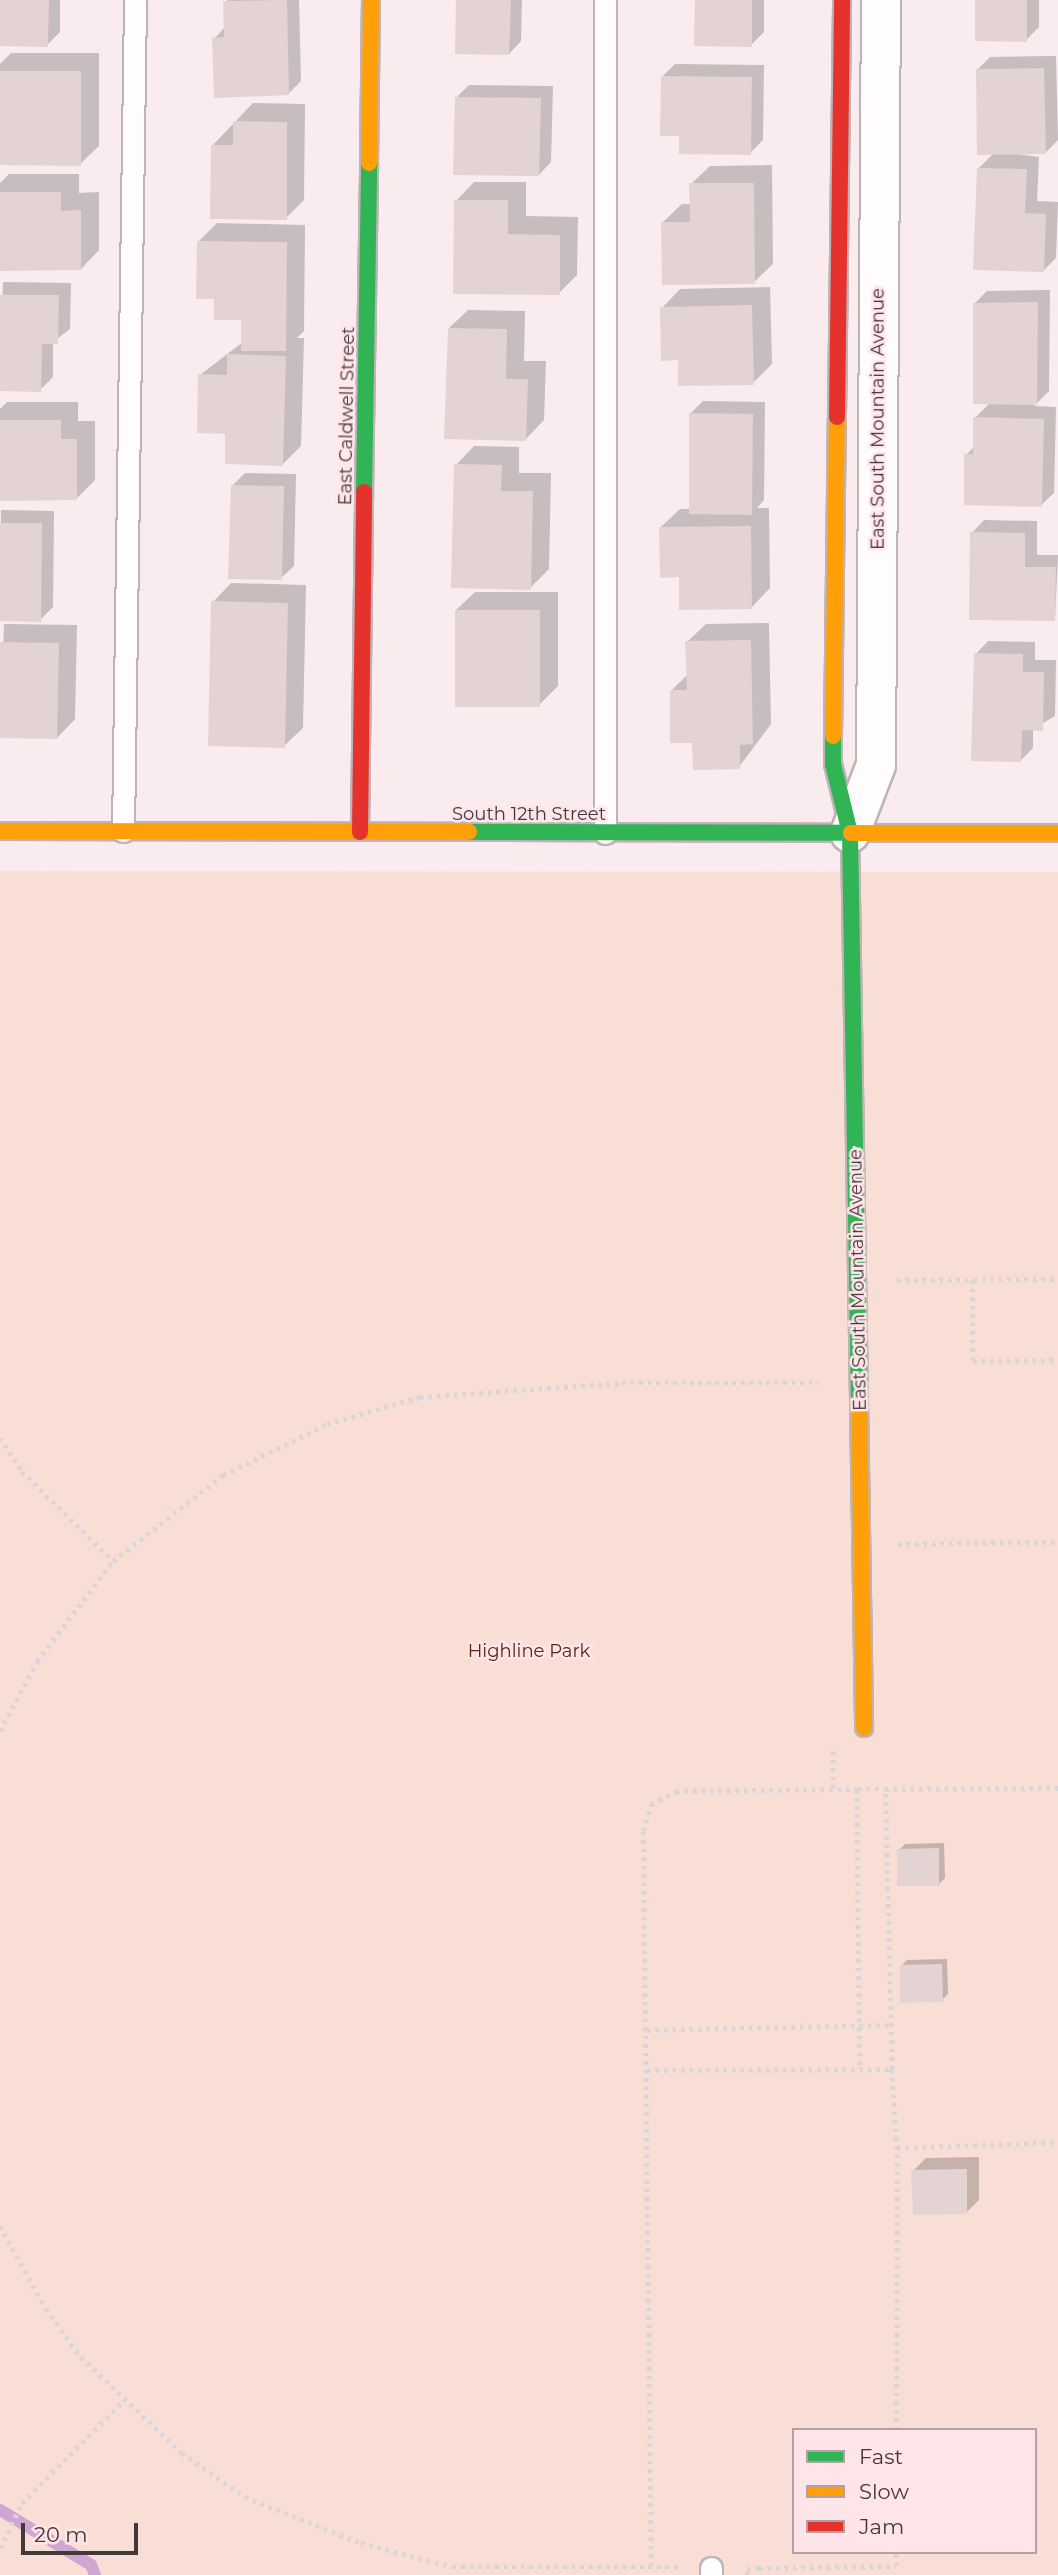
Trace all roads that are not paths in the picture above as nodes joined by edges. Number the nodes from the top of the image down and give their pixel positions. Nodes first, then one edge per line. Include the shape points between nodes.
1 (135, 0) edge
2 (371, 0) edge
3 (605, 0) edge
4 (842, 0) edge
5 (881, 0) edge
6 (0, 831) edge
7 (123, 831) junction
8 (360, 832) junction
9 (605, 833) junction
10 (849, 833) junction
11 (1058, 833) edge
12 (864, 1728) dead end

1 - 7 lane
2 - 8 street, East Caldwell Street
3 - 9 lane
4 - 10 street, East South Mountain Avenue via 833,764
5 - 10 street, East South Mountain Avenue via 876,765
6 - 7 street, South 12th Street
7 - 8 street, South 12th Street
8 - 9 street, South 12th Street
9 - 10 street, South 12th Street
10 - 11 street, South 12th Street
10 - 12 street, East South Mountain Avenue

